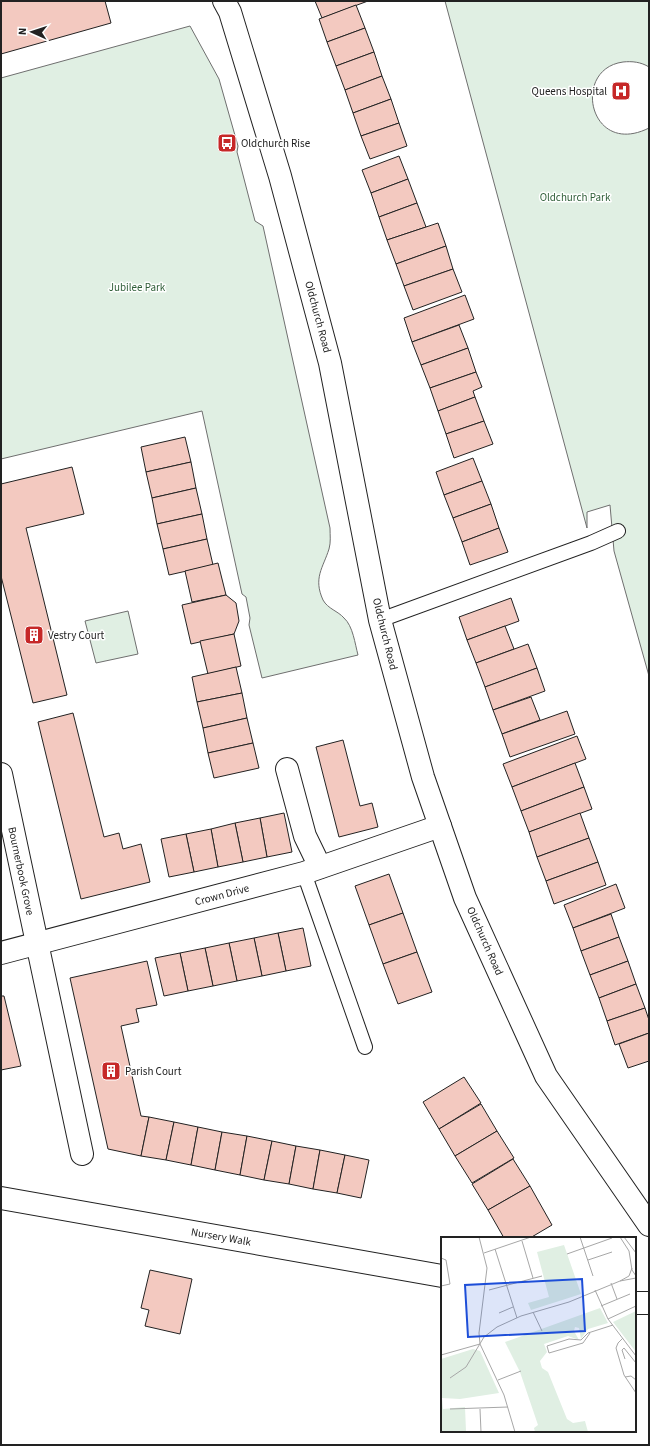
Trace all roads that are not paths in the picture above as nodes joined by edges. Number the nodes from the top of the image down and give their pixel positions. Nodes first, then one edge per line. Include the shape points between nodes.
1 (224, 1) edge
2 (618, 531) dead end
3 (380, 620) junction
4 (286, 769) dead end
5 (1, 774) edge
6 (440, 826) junction
7 (312, 870) junction
8 (37, 944) junction
9 (1, 953) edge
10 (365, 1047) dead end
11 (82, 1154) dead end
12 (1, 1198) edge
13 (649, 1225) edge
14 (441, 1276) edge
15 (636, 1303) edge
16 (649, 1303) edge

1 - 3 street, Oldchurch Road via 230,12 280,176 330,363
2 - 3 lane via 591,544
3 - 6 street, Oldchurch Road via 423,777
4 - 7 street
5 - 8 street, Bournerbook Grove
6 - 7 street, Crown Drive
6 - 13 street, Oldchurch Road via 465,898 546,1076
7 - 8 street, Crown Drive
7 - 10 lane
8 - 9 street, Crown Drive
8 - 11 street, Bournerbook Grove
12 - 14 street, Nursery Walk
15 - 16 street

